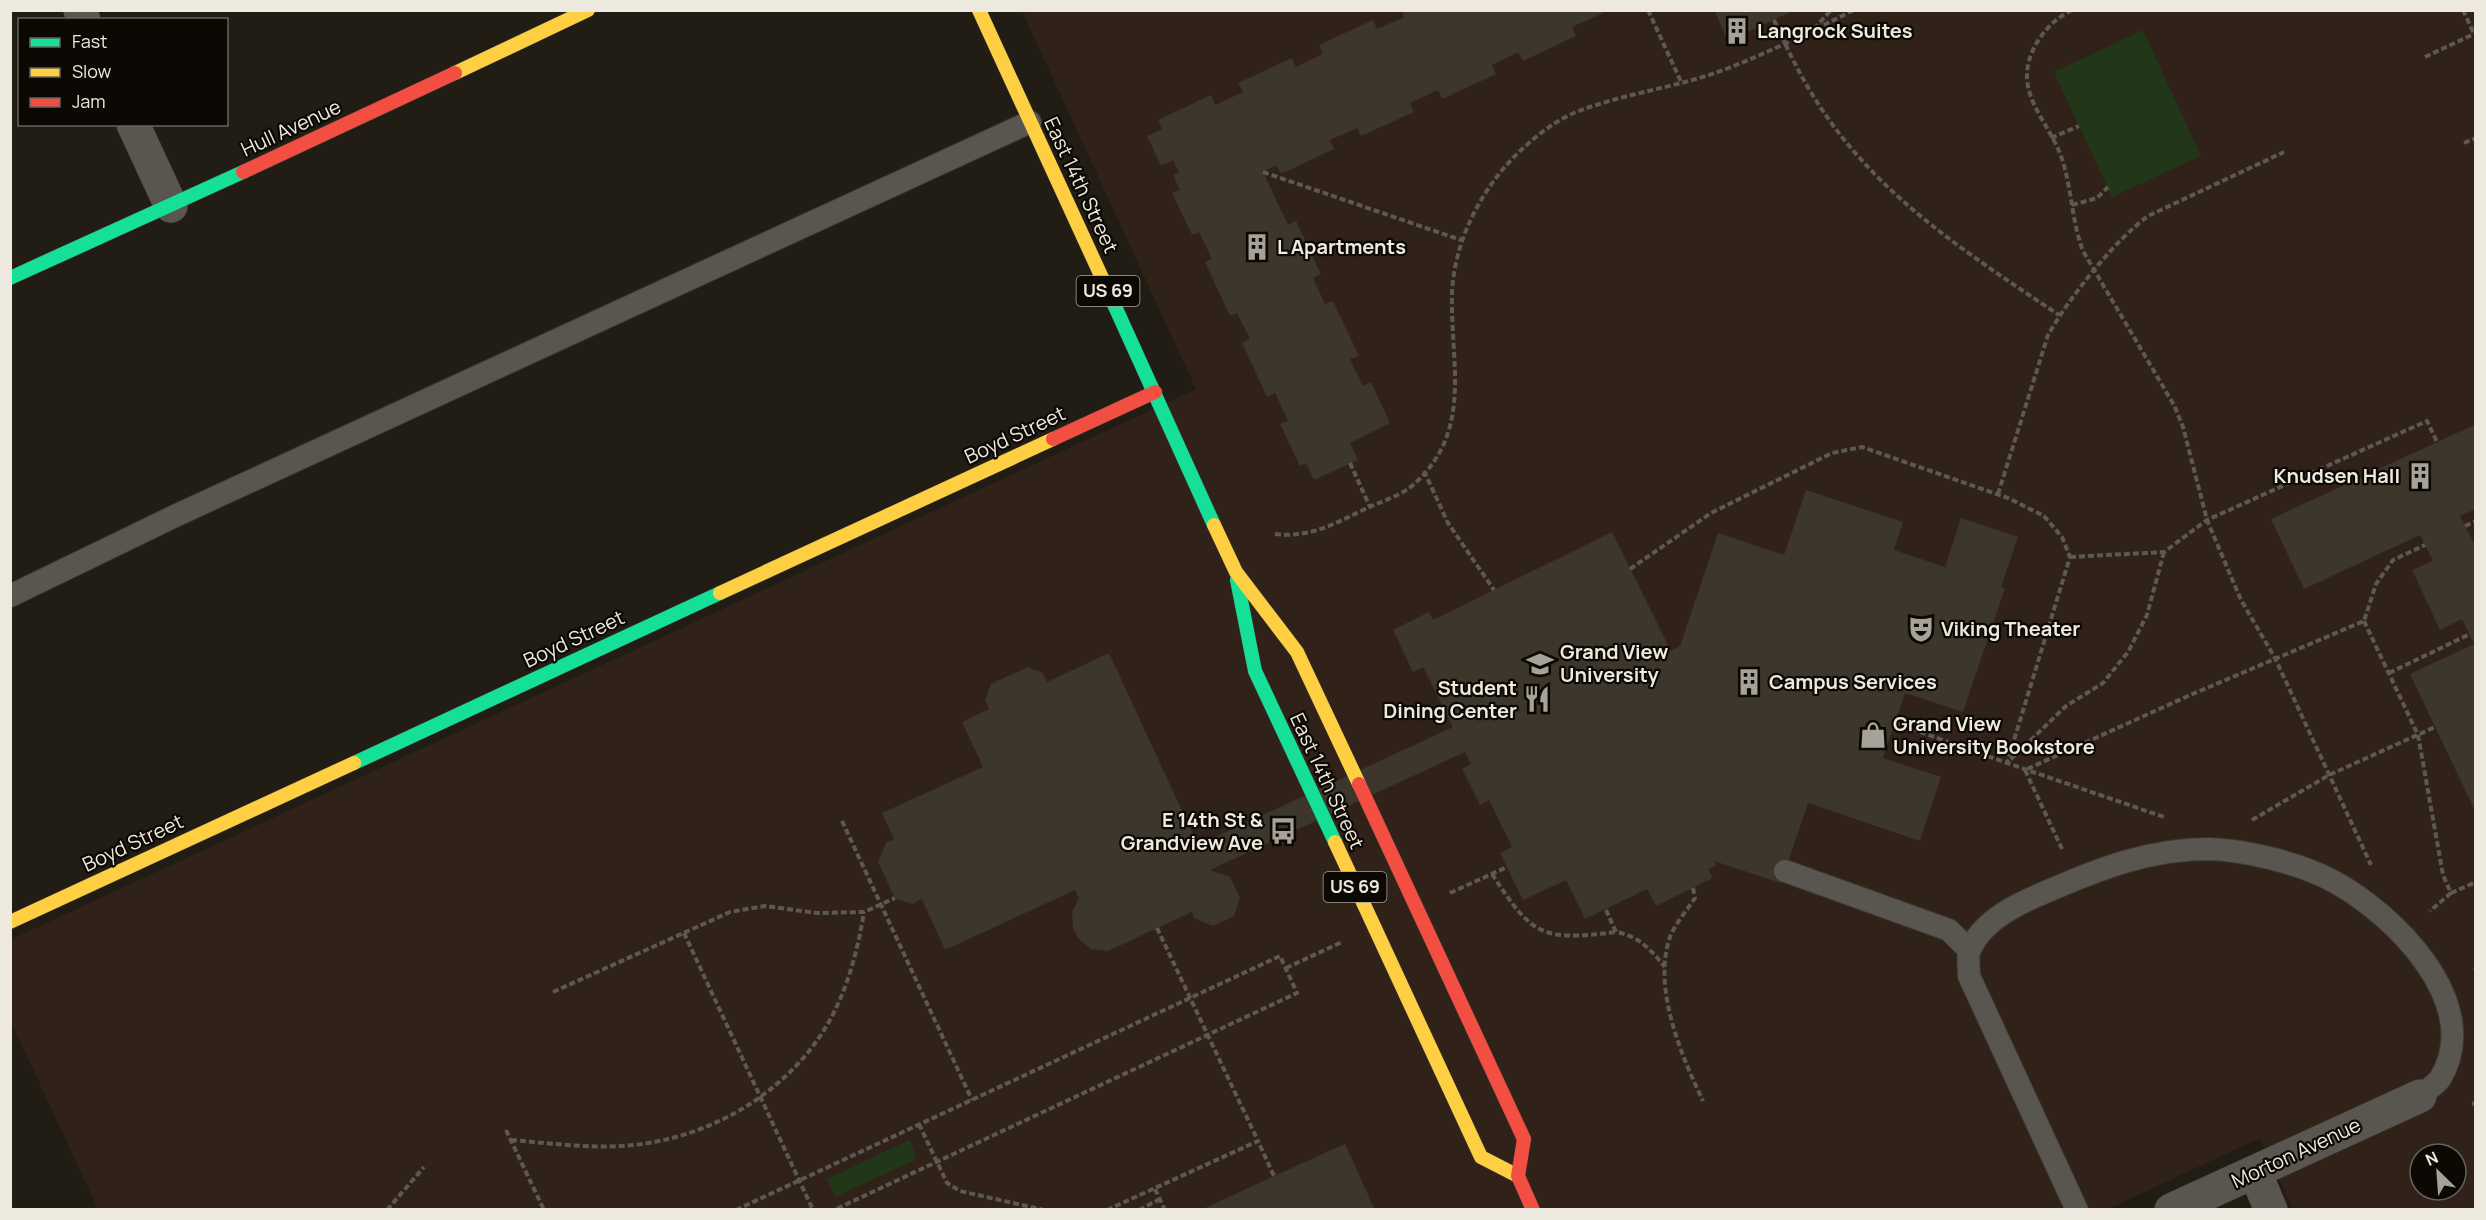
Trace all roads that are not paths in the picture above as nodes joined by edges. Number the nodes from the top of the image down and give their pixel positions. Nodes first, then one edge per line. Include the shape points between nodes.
1 (588, 10) edge
2 (979, 10) edge
3 (1030, 122) junction
4 (134, 126) edge
5 (171, 206) junction
6 (10, 278) edge
7 (1155, 392) junction
8 (1236, 572) junction
9 (10, 596) edge
10 (1785, 871) dead end
11 (10, 922) edge
12 (1969, 950) junction
13 (2420, 1096) joint
14 (2254, 1172) junction
15 (1518, 1176) junction
16 (1533, 1209) edge
17 (2077, 1209) edge
18 (2171, 1209) edge
19 (2271, 1209) edge

1 - 5 main road, Hull Avenue
2 - 3 main road, East 14th Street / US 69
3 - 7 main road, East 14th Street / US 69
3 - 9 lane via 177,514
4 - 5 street
5 - 6 main road, Hull Avenue
7 - 8 main road, East 14th Street / US 69
7 - 11 main road, Boyd Street
8 - 15 main road, East 14th Street / US 69 via 1297,652 1524,1139
8 - 15 main road, East 14th Street / US 69 via 1255,671 1481,1157
10 - 12 lane via 1949,930
12 - 13 lane via 1991,921 2026,900 2108,865 2156,852 2210,849 2277,860 2330,879 2382,911 2423,951 2453,997 2459,1031 2454,1056 2440,1079
12 - 17 lane via 1969,976
13 - 14 street, Morton Avenue
14 - 18 street, Morton Avenue
14 - 19 street
15 - 16 main road

